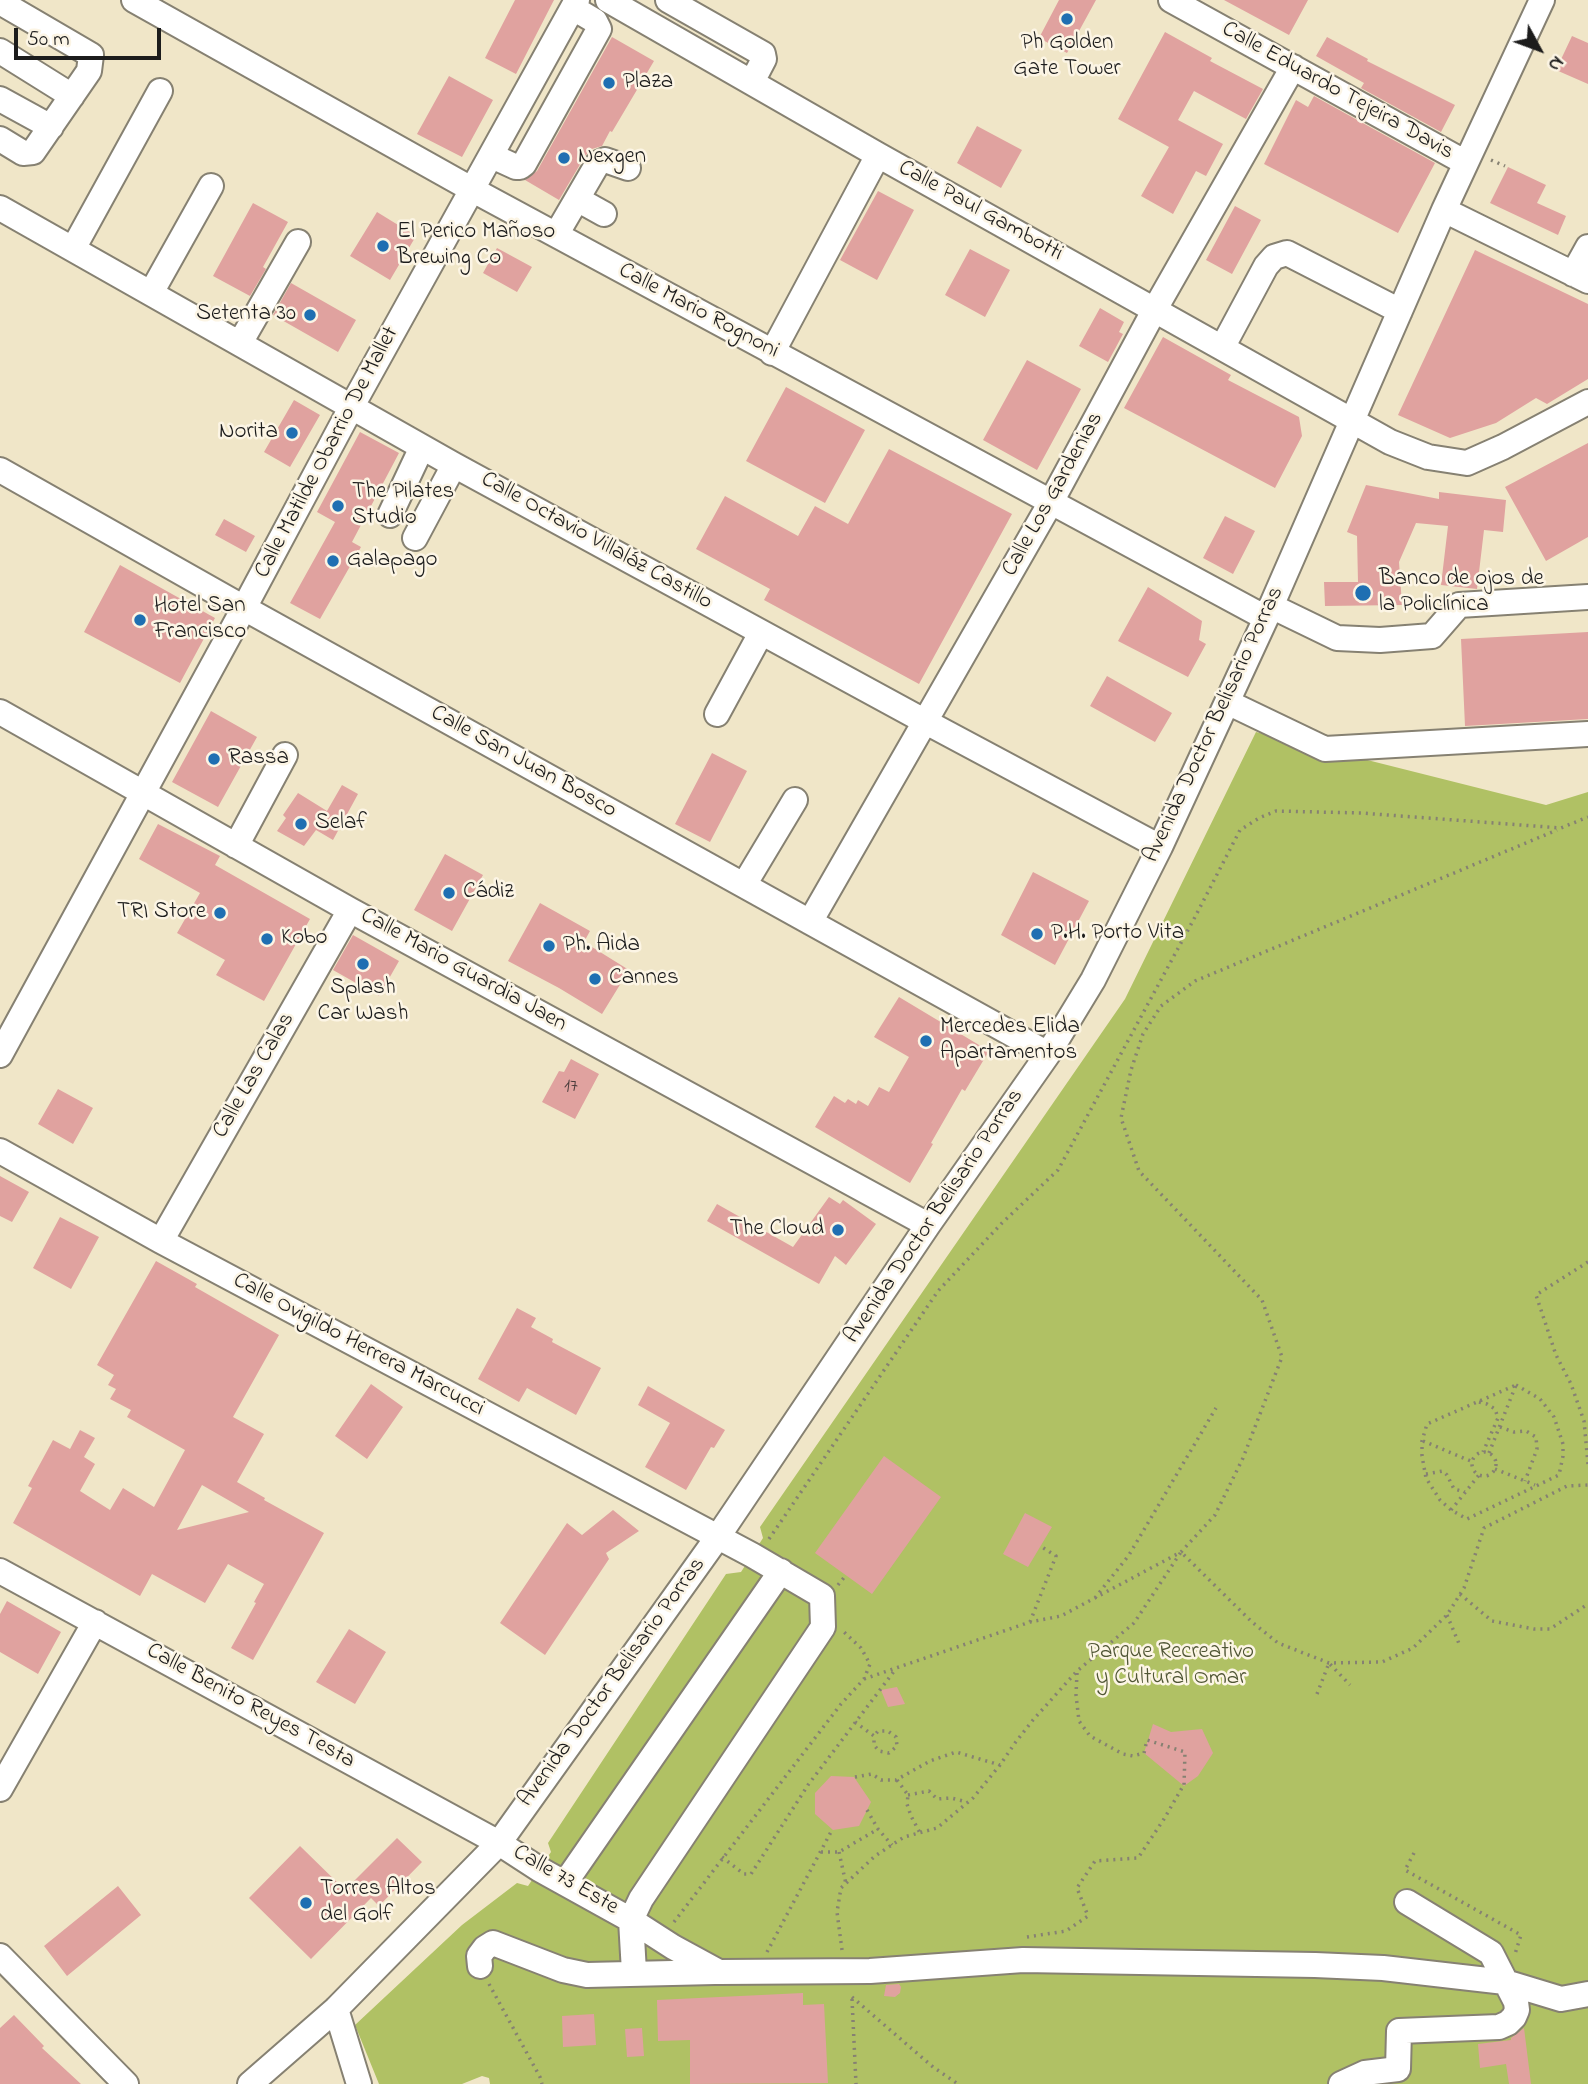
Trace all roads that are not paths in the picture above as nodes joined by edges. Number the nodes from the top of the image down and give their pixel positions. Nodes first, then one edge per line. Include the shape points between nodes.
1 (134, 0) edge
2 (608, 0) edge
3 (668, 0) edge
4 (1171, 0) edge
5 (1542, 0) edge
6 (0, 2) edge
7 (575, 4) edge
8 (0, 51) edge
9 (1293, 67) junction
10 (752, 82) junction
11 (160, 91) dead end
12 (72, 96) junction
13 (0, 99) edge
14 (51, 127) junction
15 (0, 139) edge
16 (878, 155) junction
17 (1466, 163) junction
18 (628, 168) dead end
19 (211, 186) dead end
20 (473, 190) junction
21 (577, 200) junction
22 (0, 208) edge
23 (1444, 210) junction
24 (604, 214) dead end
25 (556, 235) junction
26 (298, 242) dead end
27 (1588, 247) edge
28 (73, 249) junction
29 (1581, 277) edge
30 (151, 293) junction
31 (1155, 309) junction
32 (1400, 311) junction
33 (240, 343) junction
34 (1222, 348) junction
35 (772, 353) junction
36 (1588, 402) edge
37 (352, 407) junction
38 (1352, 422) junction
39 (422, 447) junction
40 (454, 465) junction
41 (0, 470) edge
42 (1051, 502) junction
43 (390, 515) dead end
44 (415, 538) dead end
45 (1588, 597) edge
46 (244, 608) junction
47 (1269, 612) junction
48 (761, 633) junction
49 (1227, 702) junction
50 (0, 712) edge
51 (717, 714) dead end
52 (926, 722) junction
53 (1588, 734) edge
54 (285, 755) dead end
55 (143, 794) junction
56 (795, 800) dead end
57 (236, 846) junction
58 (1160, 846) junction
59 (744, 885) junction
60 (350, 910) junction
61 (810, 922) junction
62 (1048, 1054) junction
63 (0, 1055) edge
64 (0, 1151) edge
65 (928, 1225) junction
66 (161, 1241) junction
67 (717, 1538) junction
68 (0, 1571) edge
69 (781, 1571) junction
70 (95, 1622) junction
71 (0, 1789) edge
72 (499, 1843) junction
73 (565, 1883) junction
74 (1407, 1902) dead end
75 (631, 1920) junction
76 (0, 1956) edge
77 (480, 1966) road end
78 (634, 1972) junction
79 (719, 1972) junction
80 (1505, 1982) junction
81 (1588, 1994) edge
82 (336, 2009) junction
83 (126, 2084) edge
84 (250, 2084) edge
85 (359, 2084) edge
86 (1341, 2084) edge

1 - 20 street, Calle Mario Rognoni
2 - 10 street, Calle Paul Gambotti
3 - 10 street via 763,54
4 - 9 street, Calle Eduardo Tejeira Davis
5 - 17 street, Avenida Doctor Belisario Porras
6 - 12 street via 91,55 89,71
7 - 20 street, Calle Matilde Obarrio De Mallet
8 - 12 street
9 - 17 street, Calle Eduardo Tejeira Davis
9 - 31 street, Calle Los Gardenias
10 - 16 street, Calle Paul Gambotti
11 - 28 street
12 - 14 street
13 - 14 street
14 - 15 street via 33,152 23,153
16 - 31 street, Calle Paul Gambotti
16 - 35 street
17 - 23 street, Avenida Doctor Belisario Porras
18 - 21 street via 605,160 598,163
19 - 30 street
20 - 25 street, Calle Mario Rognoni
20 - 37 street, Calle Matilde Obarrio De Mallet
21 - 24 street
21 - 25 street
22 - 28 street, Calle Octavio Villaláz Castillo
23 - 29 street
23 - 32 street, Avenida Doctor Belisario Porras
25 - 35 street, Calle Mario Rognoni
26 - 33 street
27 - 29 street
28 - 30 street, Calle Octavio Villaláz Castillo
30 - 33 street, Calle Octavio Villaláz Castillo
31 - 34 street, Calle Paul Gambotti
31 - 42 street, Calle Los Gardenias
32 - 34 street via 1287,253 1266,266
32 - 38 street, Avenida Doctor Belisario Porras
33 - 37 street, Calle Octavio Villaláz Castillo
34 - 38 street, Calle Paul Gambotti
35 - 42 street, Calle Mario Rognoni
36 - 38 street, Calle Paul Gambotti via 1467,463 1428,457
37 - 39 street, Calle Octavio Villaláz Castillo
37 - 46 street, Calle Matilde Obarrio De Mallet
38 - 47 street, Avenida Doctor Belisario Porras
39 - 40 street, Calle Octavio Villaláz Castillo
39 - 43 street
40 - 44 street
40 - 48 street, Calle Octavio Villaláz Castillo
41 - 46 street, Calle San Juan Bosco
42 - 47 street, Calle Mario Rognoni
42 - 52 street, Calle Los Gardenias
45 - 47 street, Calle Mario Rognoni via 1459,605 1432,636 1380,640 1337,638
46 - 55 street, Calle Matilde Obarrio De Mallet
46 - 59 street, Calle San Juan Bosco
47 - 49 street, Avenida Doctor Belisario Porras
48 - 51 street
48 - 52 street, Calle Octavio Villaláz Castillo
49 - 53 street via 1325,749
49 - 58 street, Avenida Doctor Belisario Porras
50 - 55 street, Calle Mario Guardia Jaen
52 - 58 street, Calle Octavio Villaláz Castillo
52 - 61 street, Calle Los Gardenias
54 - 57 street
55 - 57 street, Calle Mario Guardia Jaen
55 - 63 street, Calle Matilde Obarrio De Mallet
56 - 59 street
57 - 60 street, Calle Mario Guardia Jaen
58 - 62 street, Avenida Doctor Belisario Porras via 1093,980
59 - 61 street, Calle San Juan Bosco
60 - 65 street, Calle Mario Guardia Jaen
60 - 66 street, Calle Las Calas
61 - 62 street, Calle San Juan Bosco
62 - 65 street, Avenida Doctor Belisario Porras
64 - 66 street, Calle Ovigildo Herrera Marcucci
65 - 67 street, Avenida Doctor Belisario Porras
66 - 67 street, Calle Ovigildo Herrera Marcucci
67 - 69 street, Calle Ovigildo Herrera Marcucci
67 - 72 street, Avenida Doctor Belisario Porras
68 - 70 street, Calle Benito Reyes Testa
69 - 73 street
69 - 75 street, Calle Ovigildo Herrera Marcucci via 822,1596 823,1627
70 - 71 street
70 - 72 street, Calle Benito Reyes Testa
72 - 73 street, Calle 73 Este
72 - 82 street, Avenida Doctor Belisario Porras
73 - 75 street, Calle 73 Este
74 - 80 street via 1492,1953
75 - 78 street
75 - 79 street, Calle 73 Este
76 - 83 street
77 - 78 street via 479,1956 493,1943 587,1975
78 - 79 street
79 - 80 street via 870,1971 1023,1960 1342,1966
80 - 81 street via 1561,2000
80 - 86 street via 1517,2010 1508,2023 1399,2031 1398,2068 1366,2073
82 - 84 street, Avenida Doctor Belisario Porras
82 - 85 street

